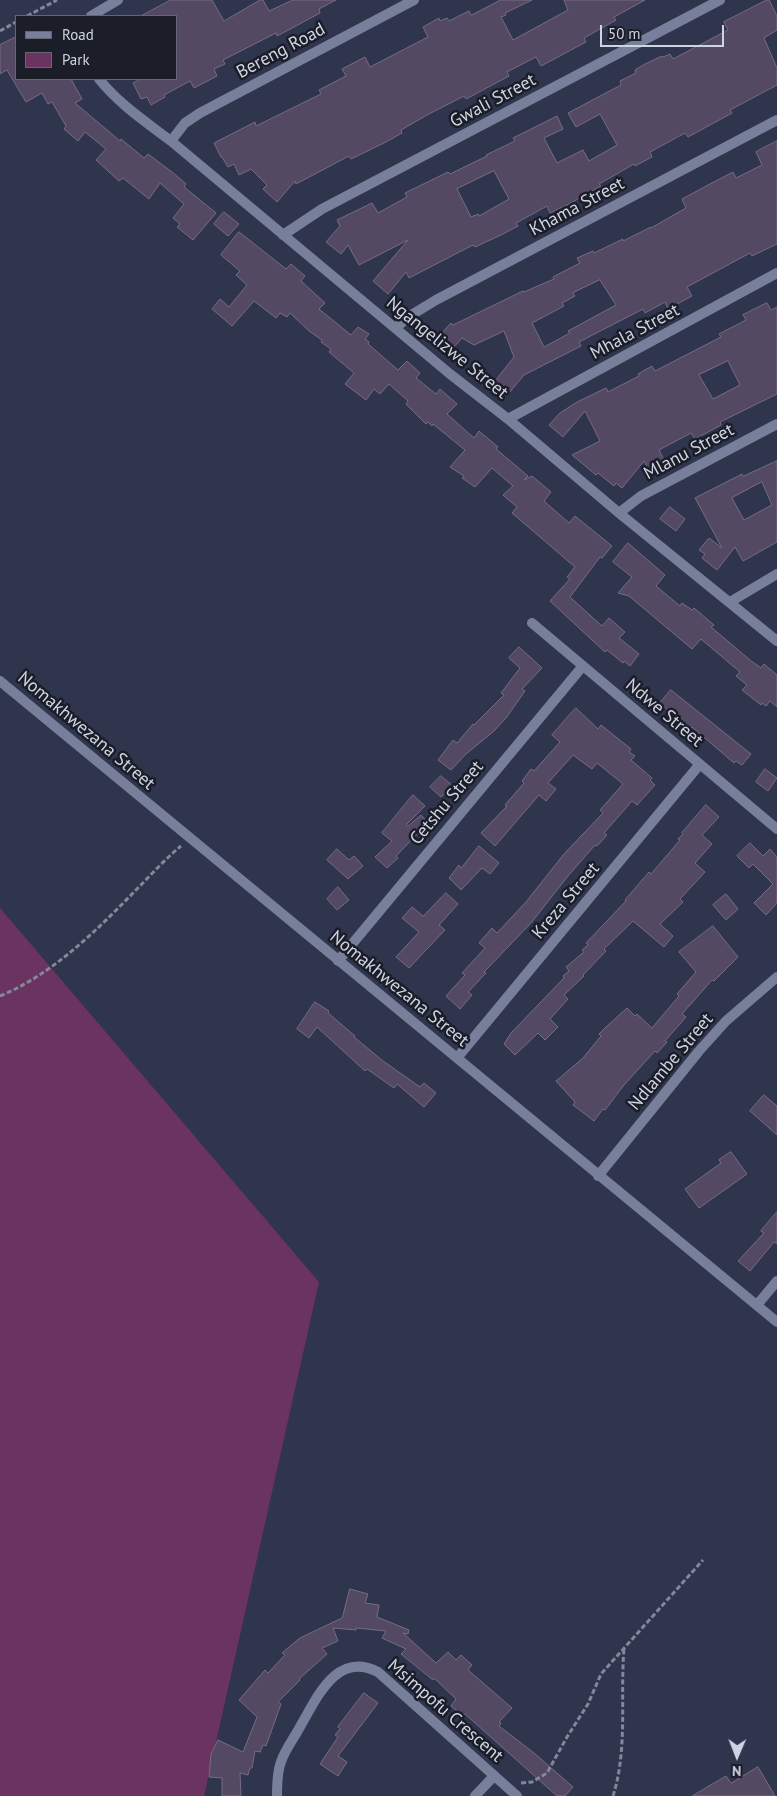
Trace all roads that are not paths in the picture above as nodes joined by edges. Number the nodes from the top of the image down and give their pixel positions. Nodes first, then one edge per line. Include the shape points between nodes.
1 (118, 0) edge
2 (414, 0) edge
3 (720, 0) edge
4 (92, 15) edge
5 (100, 80) edge
6 (777, 120) edge
7 (171, 141) junction
8 (283, 235) junction
9 (777, 273) edge
10 (395, 328) junction
11 (508, 419) junction
12 (777, 424) edge
13 (619, 512) junction
14 (777, 574) edge
15 (730, 602) junction
16 (532, 623) dead end
17 (777, 641) edge
18 (582, 667) junction
19 (0, 681) edge
20 (700, 764) junction
21 (777, 828) edge
22 (338, 961) junction
23 (777, 977) edge
24 (458, 1058) junction
25 (598, 1176) junction
26 (777, 1281) edge
27 (757, 1305) junction
28 (777, 1322) edge
29 (494, 1776) junction
30 (277, 1796) edge
31 (475, 1796) edge
32 (517, 1796) edge

1 - 4 street
2 - 7 street, Bereng Road via 200,113 185,123
3 - 8 street, Gwali Street via 322,209
5 - 7 street, Ngangelizwe Street via 130,110
6 - 10 street, Khama Street via 436,300
7 - 8 street, Ngangelizwe Street
8 - 10 street, Ngangelizwe Street
9 - 11 street, Mhala Street
10 - 11 street, Ngangelizwe Street
11 - 13 street, Ngangelizwe Street
12 - 13 street, Mlanu Street via 642,496
13 - 15 street, Ngangelizwe Street
14 - 15 street
15 - 17 street, Ngangelizwe Street
16 - 18 street, Ndwe Street
18 - 20 street, Ndwe Street
18 - 22 street, Cetshu Street
19 - 22 street, Nomakhwezana Street
20 - 21 street, Ndwe Street
20 - 24 street, Kreza Street
22 - 24 street, Nomakhwezana Street
23 - 25 street, Ndlambe Street via 726,1021 699,1051
24 - 25 street, Nomakhwezana Street
25 - 27 street, Nomakhwezana Street
26 - 27 street
27 - 28 street, Nomakhwezana Street
29 - 30 street, Msimpofu Crescent via 378,1672 369,1667 353,1667 339,1672 324,1686 281,1761
29 - 31 street
29 - 32 street, Msimpofu Crescent

